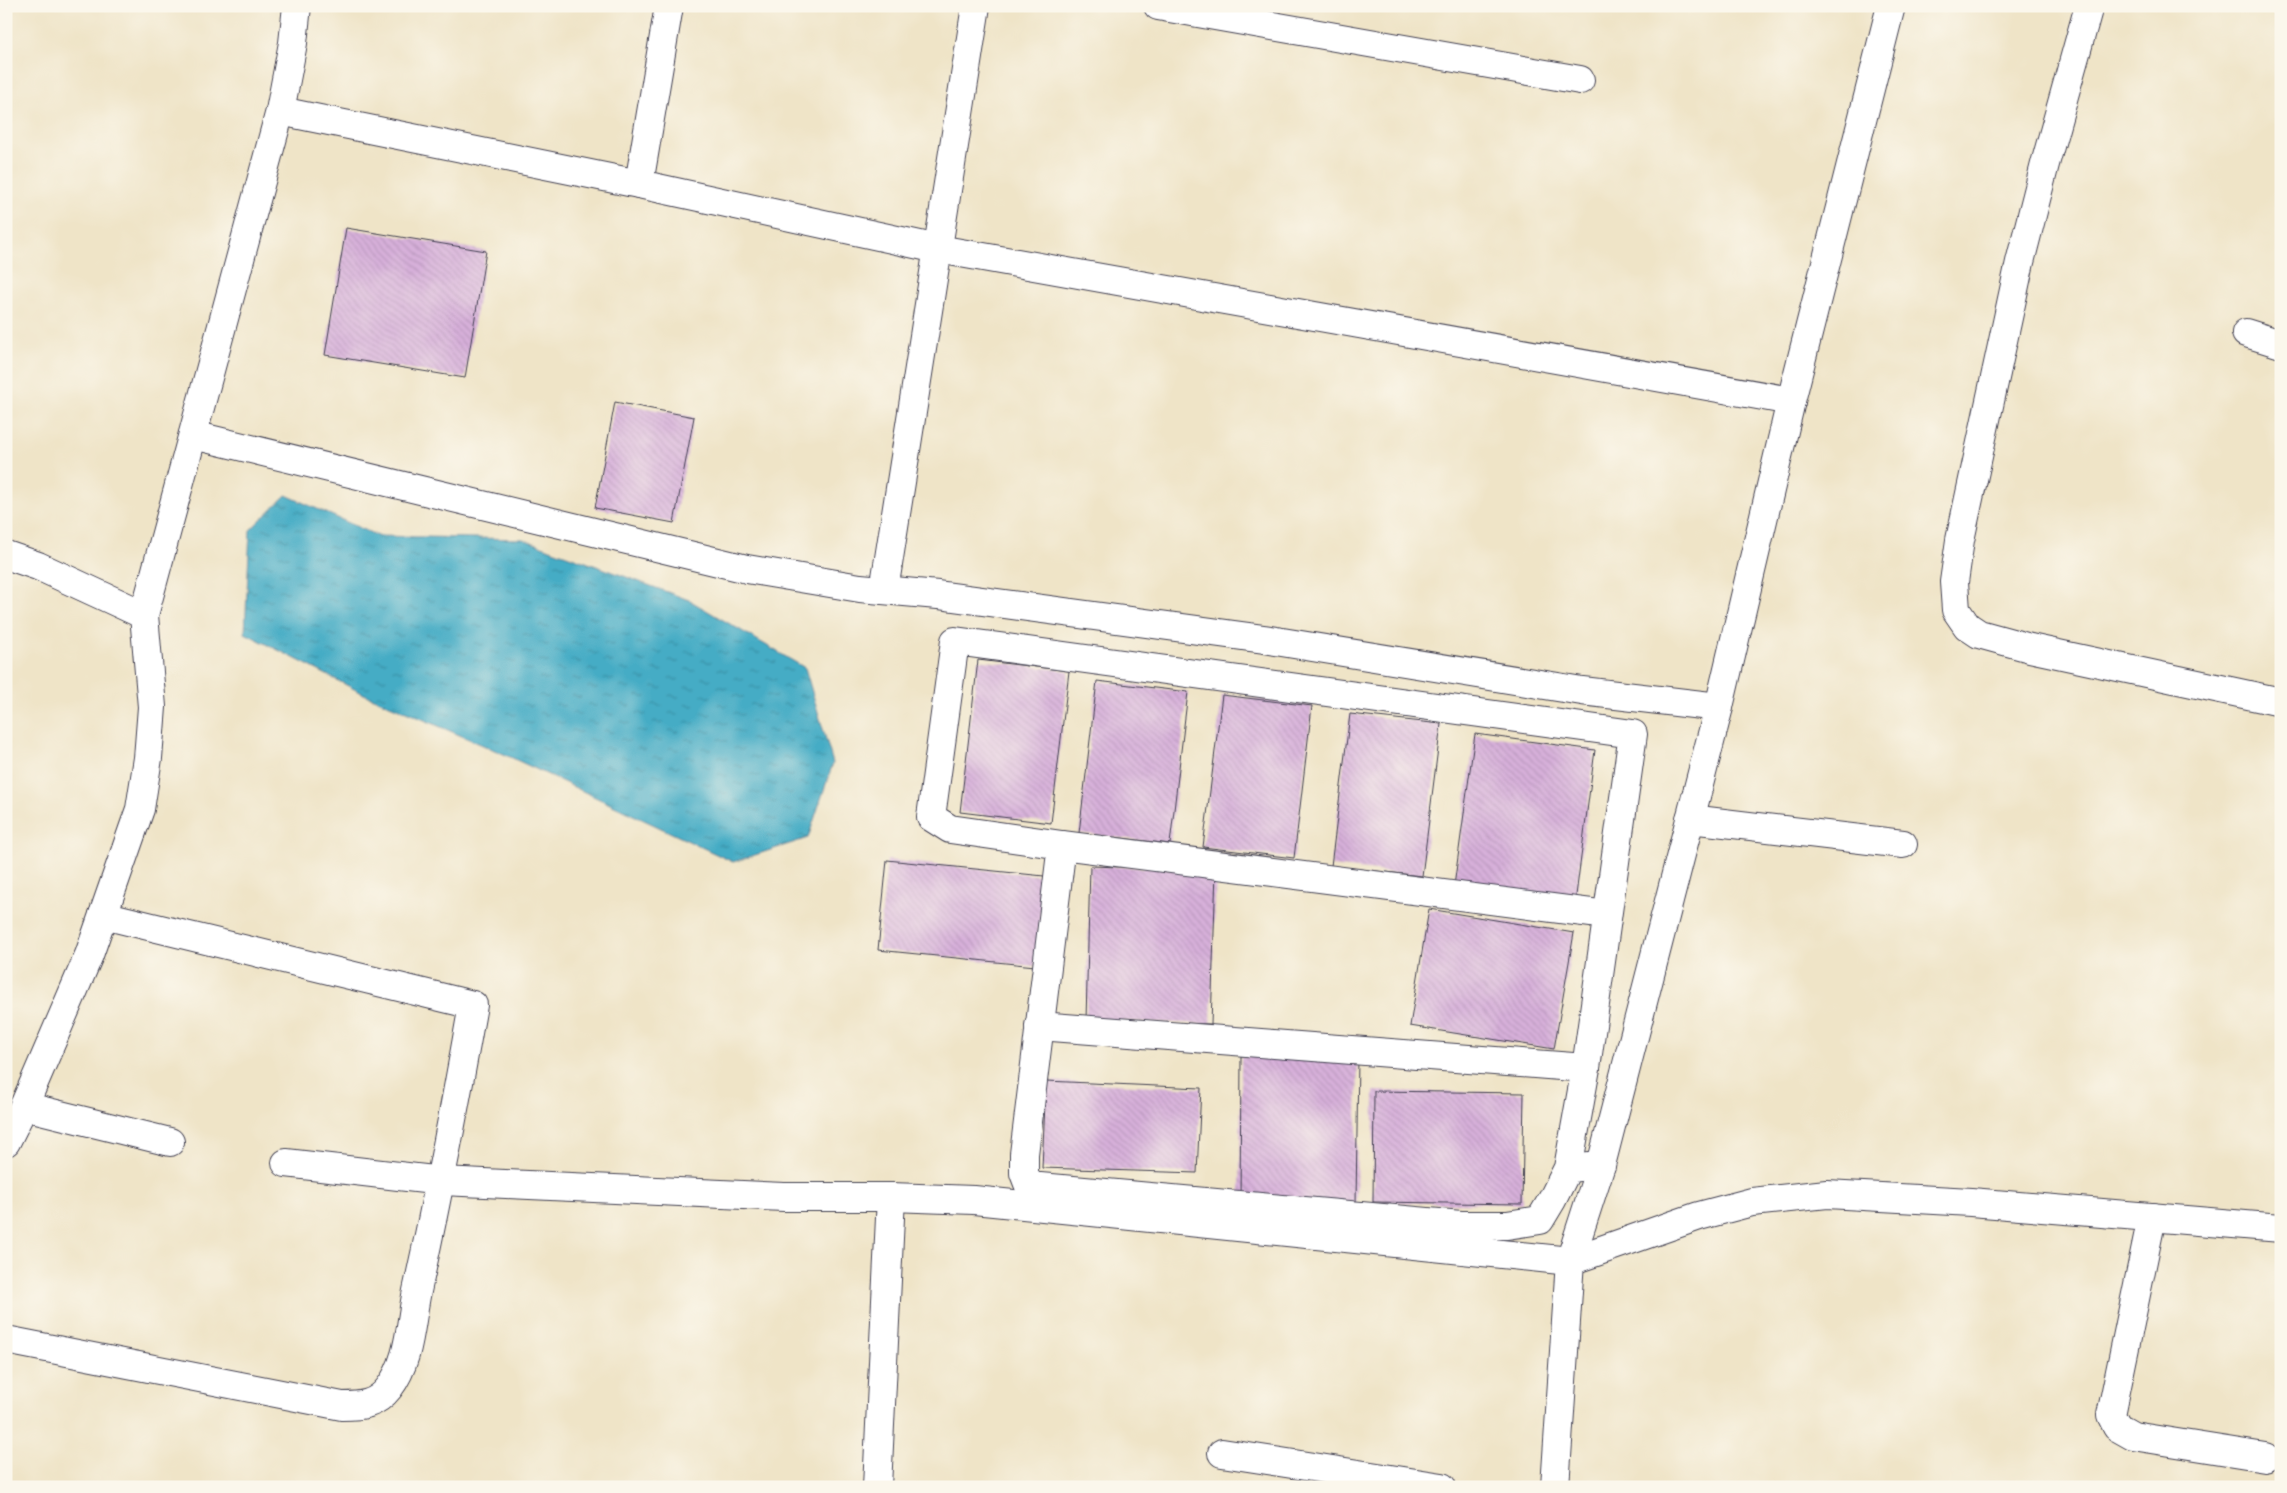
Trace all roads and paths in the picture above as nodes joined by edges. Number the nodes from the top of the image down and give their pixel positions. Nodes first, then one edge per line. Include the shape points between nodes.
1 (297, 6) edge
2 (669, 6) edge
3 (976, 6) edge
4 (1158, 6) edge
5 (1891, 6) edge
6 (2089, 6) edge
7 (1580, 80) dead end
8 (280, 111) junction
9 (639, 184) junction
10 (938, 249) junction
11 (2246, 333) dead end
12 (2281, 344) edge
13 (1791, 401) junction
14 (193, 435) junction
15 (6, 555) edge
16 (884, 590) junction
17 (144, 615) junction
18 (2281, 702) edge
19 (1719, 707) junction
20 (1690, 819) junction
21 (1903, 844) dead end
22 (1062, 846) junction
23 (103, 915) junction
24 (1607, 915) junction
25 (1038, 1026) junction
26 (1586, 1068) junction
27 (24, 1106) junction
28 (6, 1142) edge
29 (170, 1142) dead end
30 (286, 1163) dead end
31 (1601, 1165) junction
32 (1568, 1168) junction
33 (442, 1181) junction
34 (892, 1197) junction
35 (2152, 1218) junction
36 (2281, 1228) edge
37 (1570, 1261) junction
38 (6, 1340) edge
39 (1222, 1453) dead end
40 (2265, 1457) dead end
41 (877, 1487) edge
42 (1442, 1487) edge
43 (1555, 1487) edge

1 - 8 street
2 - 9 street
3 - 10 street
4 - 7 street
5 - 13 street
6 - 18 street via 2020,262 1960,540 1954,582 1956,610 1967,626 1979,634
8 - 9 street
8 - 14 street
9 - 10 street
10 - 13 street
10 - 16 street
11 - 12 street
13 - 19 street
14 - 16 street via 747,569 808,581
14 - 17 street
15 - 17 street via 38,566
16 - 19 street via 1218,633 1582,691
17 - 23 street via 152,707 148,758 140,809
19 - 20 street
20 - 21 street
20 - 31 street
22 - 24 street
22 - 24 street via 950,829 931,817 955,642 1633,734
22 - 25 street
23 - 27 street
23 - 33 street via 473,1005
24 - 26 street
25 - 26 street
25 - 32 street via 1024,1154 1024,1174 1029,1186 1462,1225 1507,1225 1540,1220
26 - 32 street
27 - 28 street
27 - 29 street
30 - 33 street
31 - 32 street
31 - 37 street
33 - 34 street via 784,1197
33 - 38 street via 404,1362 388,1390 367,1406 342,1406
34 - 37 street via 974,1200 1070,1209
34 - 41 street
35 - 36 street
35 - 37 street via 1971,1202 1827,1194 1752,1202 1699,1216
35 - 40 street via 2110,1415 2117,1427 2133,1436
37 - 43 street
39 - 42 street

